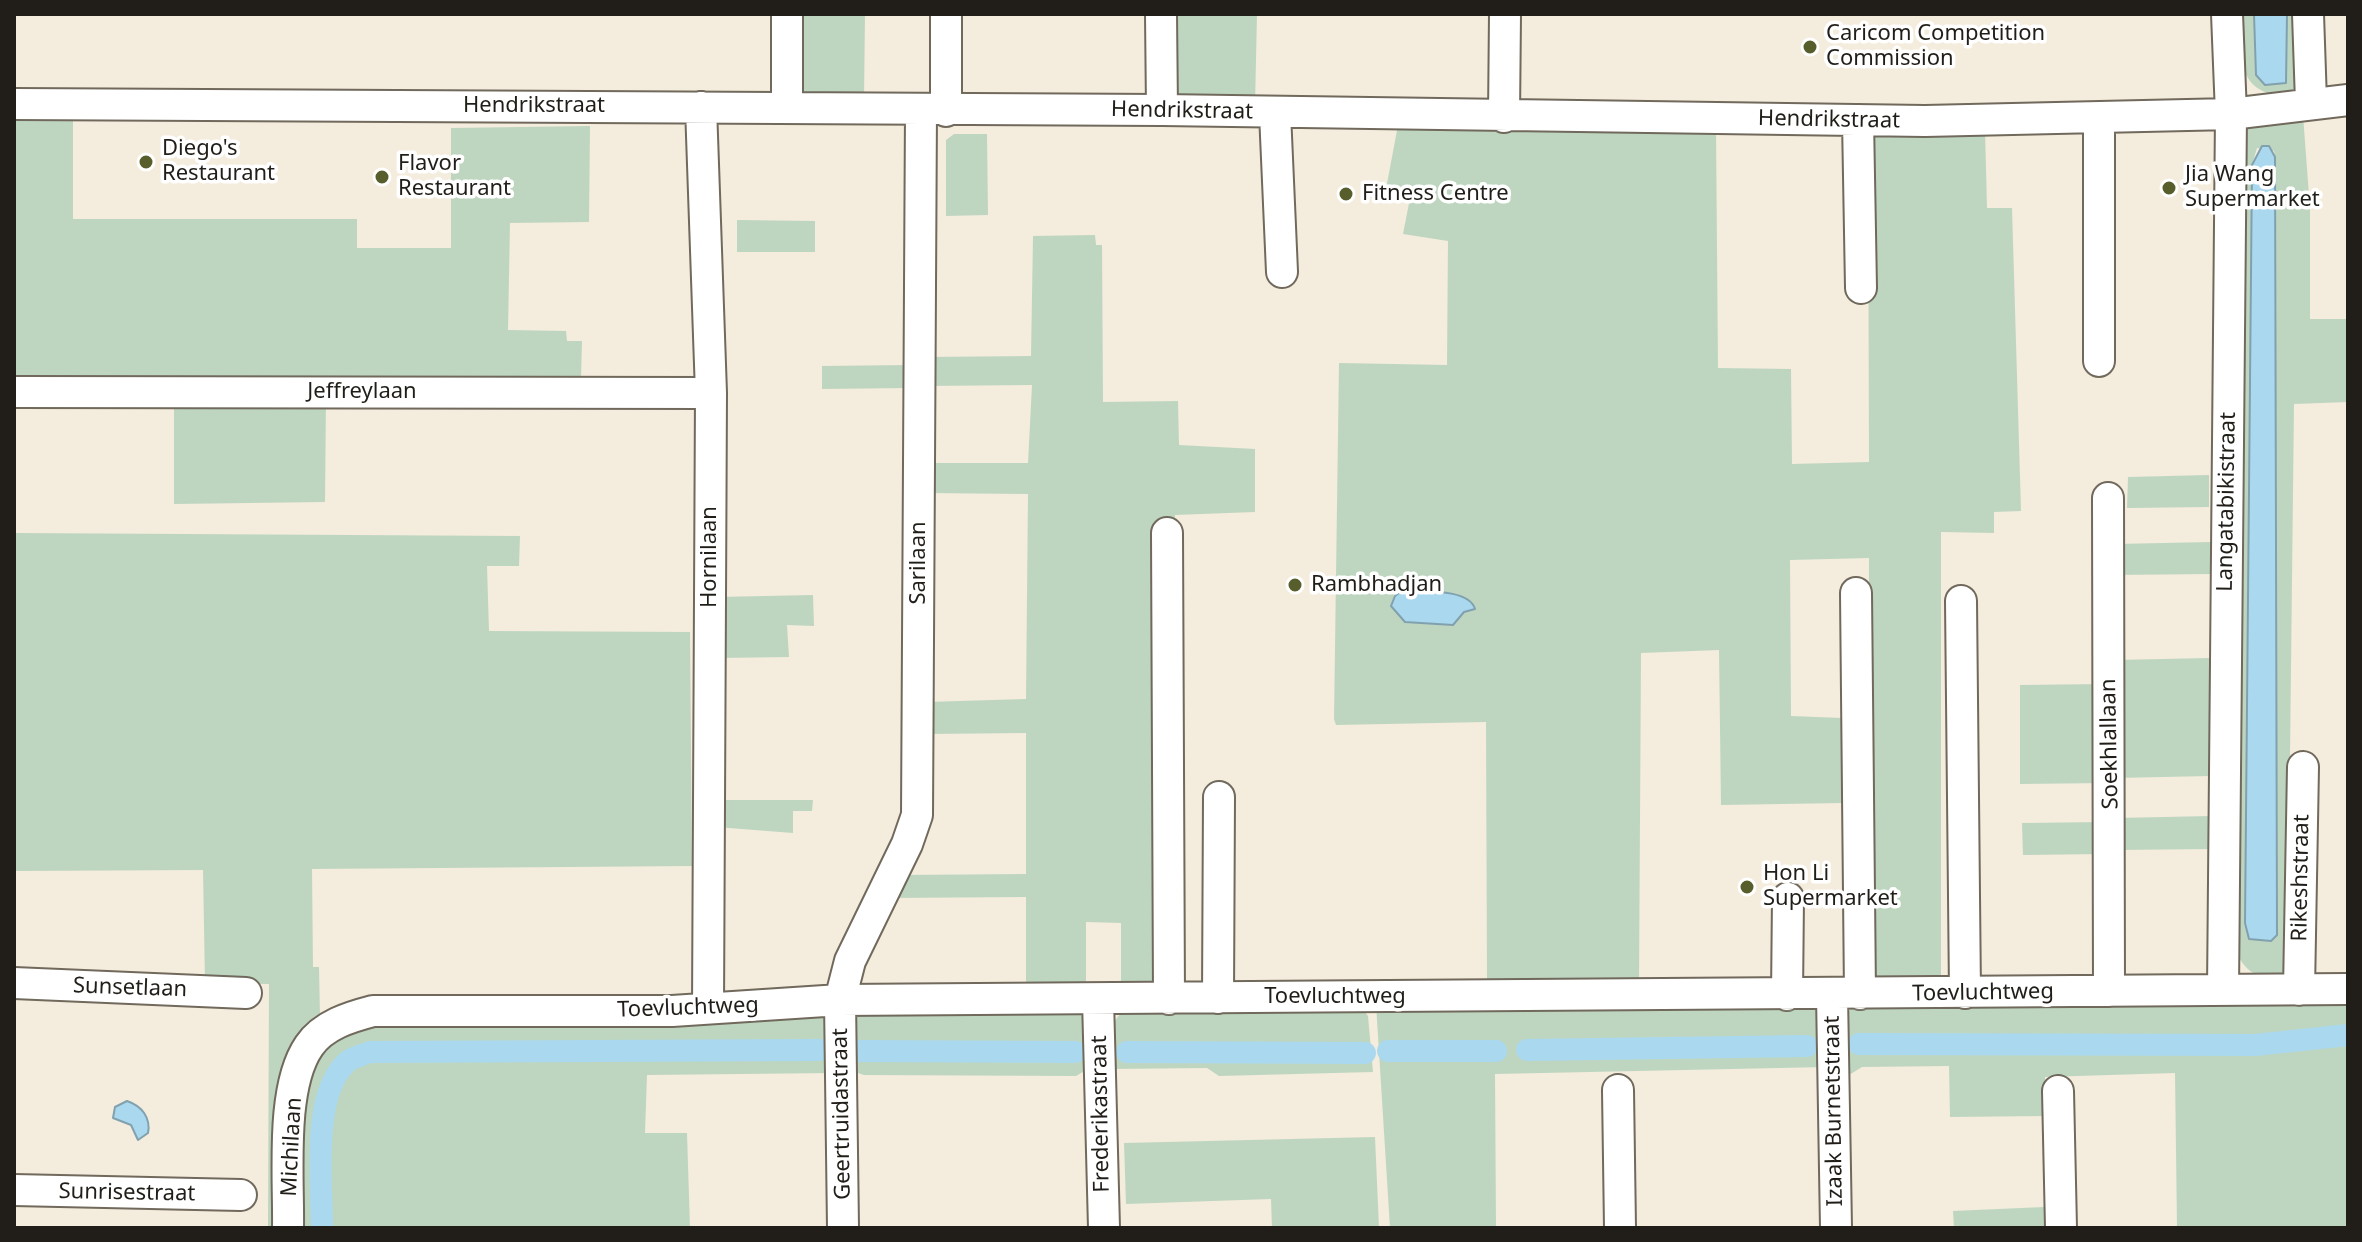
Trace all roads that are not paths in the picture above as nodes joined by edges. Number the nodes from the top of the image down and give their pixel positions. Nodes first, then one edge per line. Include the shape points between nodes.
1 (787, 14) edge
2 (946, 14) edge
3 (1161, 14) edge
4 (1505, 14) edge
5 (2227, 14) edge
6 (2308, 14) edge
7 (2348, 100) edge
8 (2311, 102) junction
9 (14, 104) edge
10 (701, 107) junction
11 (787, 108) junction
12 (934, 110) junction
13 (1162, 110) junction
14 (1275, 113) junction
15 (2231, 114) junction
16 (1504, 117) junction
17 (2099, 119) junction
18 (1858, 120) junction
19 (1282, 272) dead end
20 (1861, 288) dead end
21 (2099, 361) dead end
22 (14, 392) edge
23 (711, 393) junction
24 (2108, 498) dead end
25 (1167, 533) dead end
26 (1856, 593) dead end
27 (1961, 601) dead end
28 (2303, 767) dead end
29 (1219, 797) dead end
30 (1788, 898) dead end
31 (14, 983) edge
32 (2348, 989) edge
33 (2223, 990) junction
34 (2299, 990) junction
35 (2109, 991) junction
36 (246, 993) dead end
37 (1965, 993) junction
38 (1846, 994) junction
39 (1787, 995) junction
40 (1218, 998) junction
41 (1098, 999) junction
42 (1169, 999) junction
43 (840, 1000) junction
44 (708, 1008) junction
45 (327, 1029) joint
46 (1618, 1090) dead end
47 (2058, 1091) dead end
48 (14, 1190) edge
49 (241, 1195) dead end
50 (288, 1228) edge
51 (843, 1228) edge
52 (1104, 1228) edge
53 (1620, 1228) edge
54 (1836, 1228) edge
55 (2061, 1228) edge

1 - 11 street
2 - 12 street, Sarilaan
3 - 13 street
4 - 16 street
5 - 15 street, Langatabikistraat
6 - 8 street
7 - 8 street, Hendrikstraat
8 - 15 street, Hendrikstraat
9 - 10 street, Hendrikstraat
10 - 11 street, Hendrikstraat
10 - 23 street, Hornilaan
11 - 12 street, Hendrikstraat
12 - 13 street, Hendrikstraat
12 - 43 street, Sarilaan via 917,815 850,961
13 - 14 street, Hendrikstraat
14 - 16 street, Hendrikstraat
14 - 19 street
15 - 17 street, Hendrikstraat
15 - 33 street, Langatabikistraat
16 - 18 street, Hendrikstraat
17 - 18 street, Hendrikstraat
17 - 21 street
18 - 20 street
22 - 23 street, Jeffreylaan
23 - 44 street, Hornilaan
24 - 35 street, Soekhlallaan
25 - 42 street
26 - 38 street, Izaak Burnetstraat
27 - 37 street
28 - 34 street, Rikeshstraat
29 - 40 street
30 - 39 street
31 - 36 street, Sunsetlaan
32 - 34 street, Toevluchtweg
33 - 34 street, Toevluchtweg
33 - 35 street, Toevluchtweg
35 - 37 street, Toevluchtweg
37 - 38 street, Toevluchtweg
38 - 39 street, Toevluchtweg
38 - 54 street, Izaak Burnetstraat
39 - 40 street, Toevluchtweg
40 - 42 street, Toevluchtweg
41 - 42 street, Toevluchtweg
41 - 43 street, Toevluchtweg
41 - 52 street, Frederikastraat
43 - 44 street, Toevluchtweg
43 - 51 street, Geertruidastraat
44 - 45 street, Toevluchtweg via 373,1011
45 - 50 street, Michilaan via 310,1044 300,1064 291,1108
46 - 53 street
47 - 55 street
48 - 49 street, Sunrisestraat

